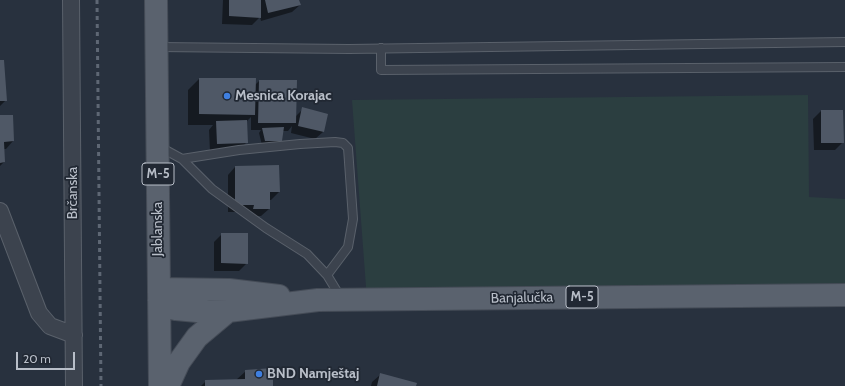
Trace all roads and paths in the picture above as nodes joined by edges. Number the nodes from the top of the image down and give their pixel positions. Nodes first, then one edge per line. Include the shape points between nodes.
1 (72, 0) edge
2 (156, 0) edge
3 (845, 42) edge
4 (157, 47) junction
5 (380, 48) junction
6 (845, 67) edge
7 (158, 146) junction
8 (182, 159) junction
9 (0, 211) edge
10 (328, 275) junction
11 (159, 294) junction
12 (845, 295) edge
13 (318, 300) junction
14 (343, 300) junction
15 (228, 311) junction
16 (74, 335) junction
17 (74, 386) edge
18 (160, 386) edge
19 (168, 386) edge

1 - 16 street, Brčanska
2 - 4 main road, Jablanska / M-5
3 - 5 lane
4 - 5 lane
4 - 7 main road, Jablanska / M-5
5 - 6 lane via 381,70
7 - 8 lane
7 - 11 main road, Jablanska / M-5
8 - 10 lane via 212,188 266,228 307,254
8 - 10 lane via 239,150 343,143 348,148 354,219 348,247
9 - 16 street via 39,313 50,326
10 - 14 lane
11 - 13 main road, M-5 via 229,290
11 - 15 main road, M-5 via 168,307 208,312
11 - 18 main road, Jablanska
12 - 14 main road, Banjalučka / M-5
13 - 14 main road, Banjalučka / M-5
13 - 15 main road, M-5
15 - 19 main road via 197,337 179,362
16 - 17 street, Brčanska

